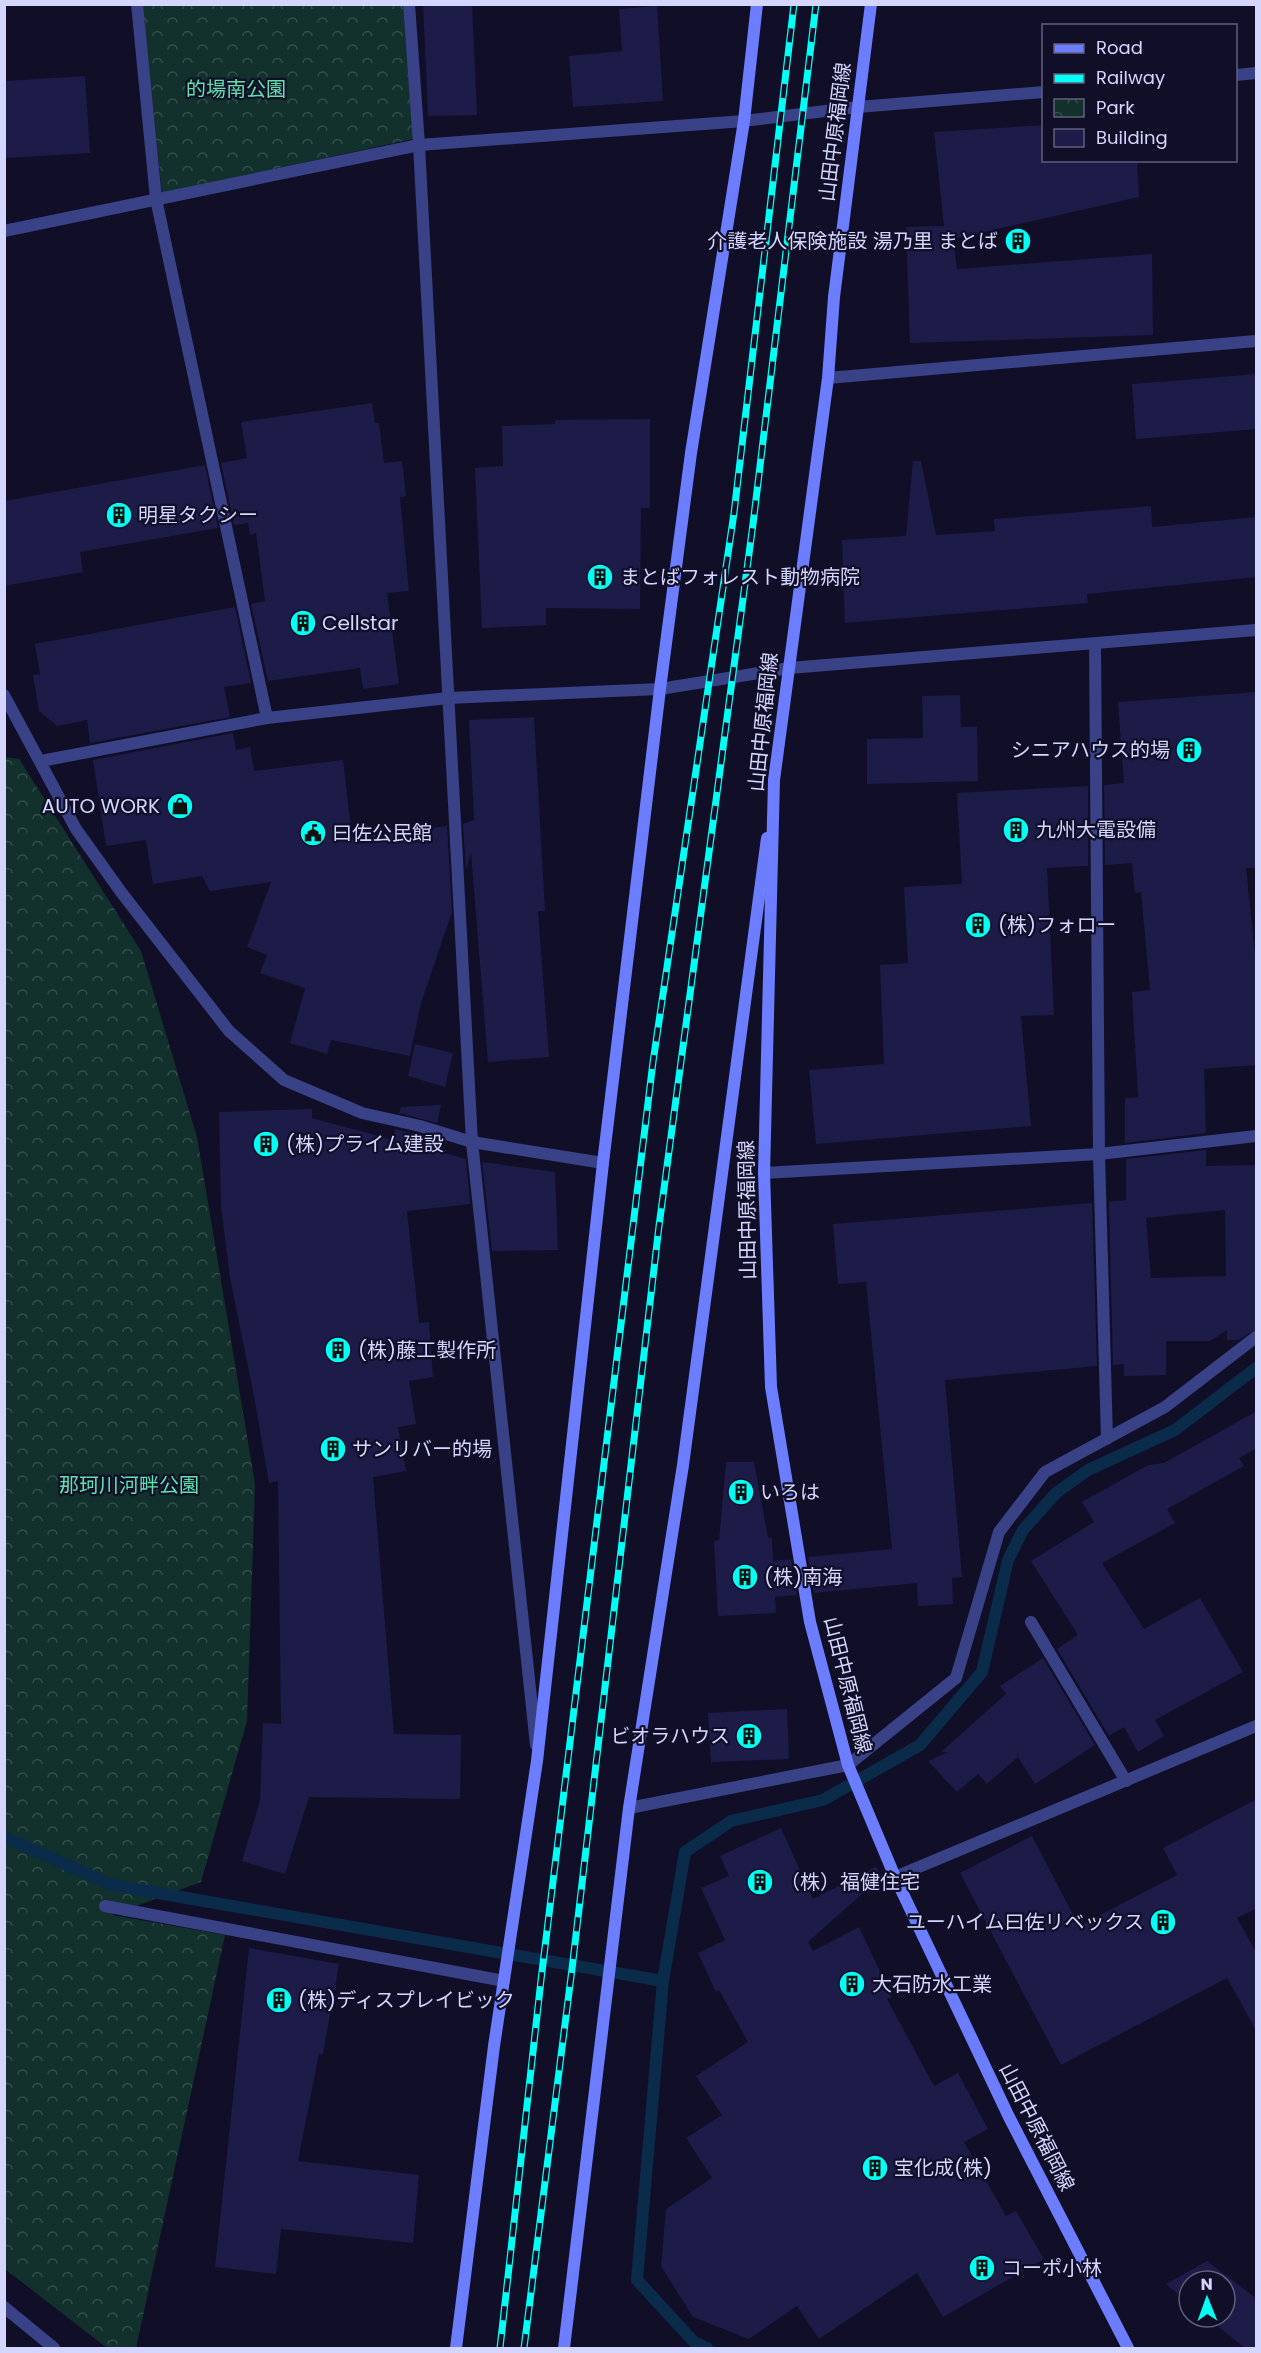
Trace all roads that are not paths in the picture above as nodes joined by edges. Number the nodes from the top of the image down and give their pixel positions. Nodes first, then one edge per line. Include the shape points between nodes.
1 (137, 4) edge
2 (409, 4) edge
3 (757, 4) edge
4 (871, 4) edge
5 (1257, 73) edge
6 (1237, 75) edge
7 (1042, 92) edge
8 (858, 108) junction
9 (744, 121) junction
10 (419, 145) junction
11 (156, 198) junction
12 (4, 231) edge
13 (1257, 341) edge
14 (828, 378) junction
15 (1257, 630) edge
16 (1095, 644) junction
17 (789, 668) junction
18 (660, 689) junction
19 (4, 695) edge
20 (448, 698) junction
21 (267, 718) junction
22 (41, 761) junction
23 (774, 780) junction
24 (1257, 1136) edge
25 (472, 1142) junction
26 (1099, 1154) junction
27 (603, 1163) junction
28 (764, 1173) junction
29 (1257, 1337) edge
30 (1107, 1439) junction
31 (1031, 1622) dead end
32 (1257, 1726) edge
33 (537, 1761) junction
34 (848, 1765) junction
35 (1126, 1781) junction
36 (629, 1808) junction
37 (895, 1877) junction
38 (105, 1906) dead end
39 (504, 1981) junction
40 (4, 2307) edge
41 (54, 2349) edge
42 (456, 2349) edge
43 (564, 2349) edge
44 (1128, 2349) edge

1 - 11 street
2 - 10 street
3 - 9 street
4 - 8 street, 山田中原福岡線
5 - 6 street
7 - 8 street
8 - 9 street
8 - 14 street, 山田中原福岡線
9 - 10 street
9 - 18 street via 691,453
10 - 11 street
10 - 20 street
11 - 12 street
11 - 21 street
13 - 14 street
14 - 17 street, 山田中原福岡線
15 - 16 street
16 - 17 street
16 - 26 street
17 - 18 street
17 - 23 street, 山田中原福岡線
18 - 20 street
18 - 27 street
19 - 22 street
20 - 21 street
20 - 25 street
21 - 22 street
22 - 25 street via 76,829 175,963 229,1031 284,1080 362,1113
23 - 28 street, 山田中原福岡線
23 - 36 street via 683,1465
24 - 26 street
25 - 27 street
25 - 33 street
26 - 28 street
26 - 30 street
27 - 33 street
28 - 34 street, 山田中原福岡線 via 771,1387 810,1622
29 - 30 street via 1165,1407
30 - 34 street via 1045,1472 999,1532 956,1678
31 - 35 street
32 - 35 street
33 - 39 street
34 - 36 street
34 - 37 street, 山田中原福岡線
35 - 37 street
36 - 43 street
37 - 44 street, 山田中原福岡線 via 1009,2117
38 - 39 street
39 - 42 street
40 - 41 street

